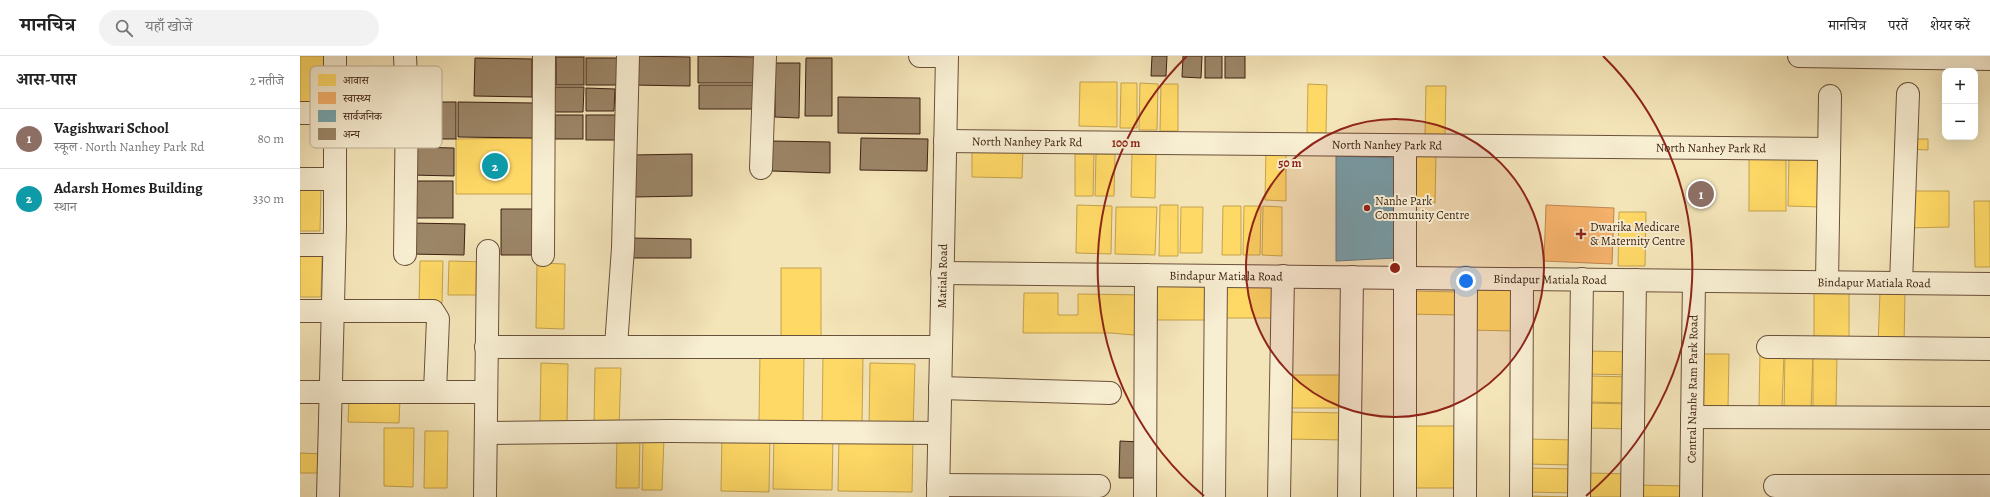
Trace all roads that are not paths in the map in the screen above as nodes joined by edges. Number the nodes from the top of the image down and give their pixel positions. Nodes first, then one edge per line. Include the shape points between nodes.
1 (405, 56) edge
2 (544, 56) edge
3 (628, 56) edge
4 (765, 56) edge
5 (920, 56) edge
6 (947, 56) edge
7 (1799, 56) edge
8 (1990, 60) edge
9 (405, 66) edge
10 (1908, 94) dead end
11 (1830, 96) dead end
12 (944, 141) junction
13 (1405, 146) junction
14 (335, 148) edge
15 (406, 148) edge
16 (1829, 150) junction
17 (761, 168) dead end
18 (300, 179) edge
19 (335, 179) junction
20 (300, 245) edge
21 (334, 245) junction
22 (488, 251) dead end
23 (405, 254) dead end
24 (543, 255) dead end
25 (942, 273) junction
26 (1146, 275) junction
27 (1216, 276) junction
28 (1283, 276) junction
29 (1352, 277) junction
30 (1406, 277) junction
31 (1466, 278) junction
32 (1522, 278) junction
33 (1582, 279) junction
34 (1635, 280) junction
35 (1694, 280) junction
36 (1827, 282) junction
37 (1901, 283) junction
38 (1990, 284) edge
39 (300, 311) edge
40 (333, 312) junction
41 (616, 346) junction
42 (486, 347) junction
43 (941, 347) junction
44 (1768, 347) dead end
45 (1990, 350) edge
46 (940, 388) junction
47 (300, 392) edge
48 (331, 392) junction
49 (435, 392) junction
50 (485, 392) junction
51 (1110, 393) dead end
52 (1692, 417) junction
53 (1990, 418) edge
54 (486, 433) junction
55 (939, 433) junction
56 (1099, 486) dead end
57 (1775, 486) dead end
58 (1990, 486) edge
59 (938, 491) edge
60 (328, 497) edge
61 (485, 497) edge
62 (1145, 497) edge
63 (1214, 497) edge
64 (1279, 497) edge
65 (1349, 497) edge
66 (1405, 497) edge
67 (1465, 497) edge
68 (1521, 497) edge
69 (1579, 497) edge
70 (1632, 497) edge
71 (1691, 497) edge

1 - 9 street
2 - 24 street
3 - 41 street via 623,248
4 - 17 street
5 - 6 street
6 - 12 street, Matiala Road
7 - 8 street
10 - 37 street
11 - 16 street
12 - 13 street, North Nanhey Park Rd
12 - 25 street, Matiala Road
13 - 16 street, North Nanhey Park Rd
13 - 30 street
14 - 19 street
15 - 23 street
16 - 36 street
18 - 19 street
19 - 21 street
20 - 21 street
21 - 40 street
22 - 42 street
25 - 26 street, Bindapur Matiala Road
25 - 43 street, Matiala Road
26 - 27 street, Bindapur Matiala Road
26 - 62 street
27 - 28 street, Bindapur Matiala Road
27 - 63 street
28 - 29 street, Bindapur Matiala Road
28 - 64 street
29 - 30 street, Bindapur Matiala Road
29 - 65 street
30 - 31 street, Bindapur Matiala Road
30 - 66 street
31 - 32 street, Bindapur Matiala Road
31 - 67 street
32 - 33 street, Bindapur Matiala Road
32 - 68 street
33 - 34 street, Bindapur Matiala Road
33 - 69 street
34 - 35 street, Bindapur Matiala Road
34 - 70 street
35 - 36 street, Bindapur Matiala Road
35 - 52 street, Central Nanhe Ram Park Road
36 - 37 street, Bindapur Matiala Road
37 - 38 street, Bindapur Matiala Road
39 - 40 street
40 - 48 street
40 - 49 street via 433,311 438,319
41 - 42 street
41 - 43 street
42 - 50 street
43 - 46 street, Matiala Road
44 - 45 street
46 - 51 street
46 - 55 street, Matiala Road
47 - 48 street
48 - 49 street
48 - 60 street
49 - 50 street
50 - 54 street
52 - 53 street
52 - 71 street, Central Nanhe Ram Park Road
54 - 55 street
54 - 61 street
55 - 59 street, Matiala Road
56 - 59 street
57 - 58 street

